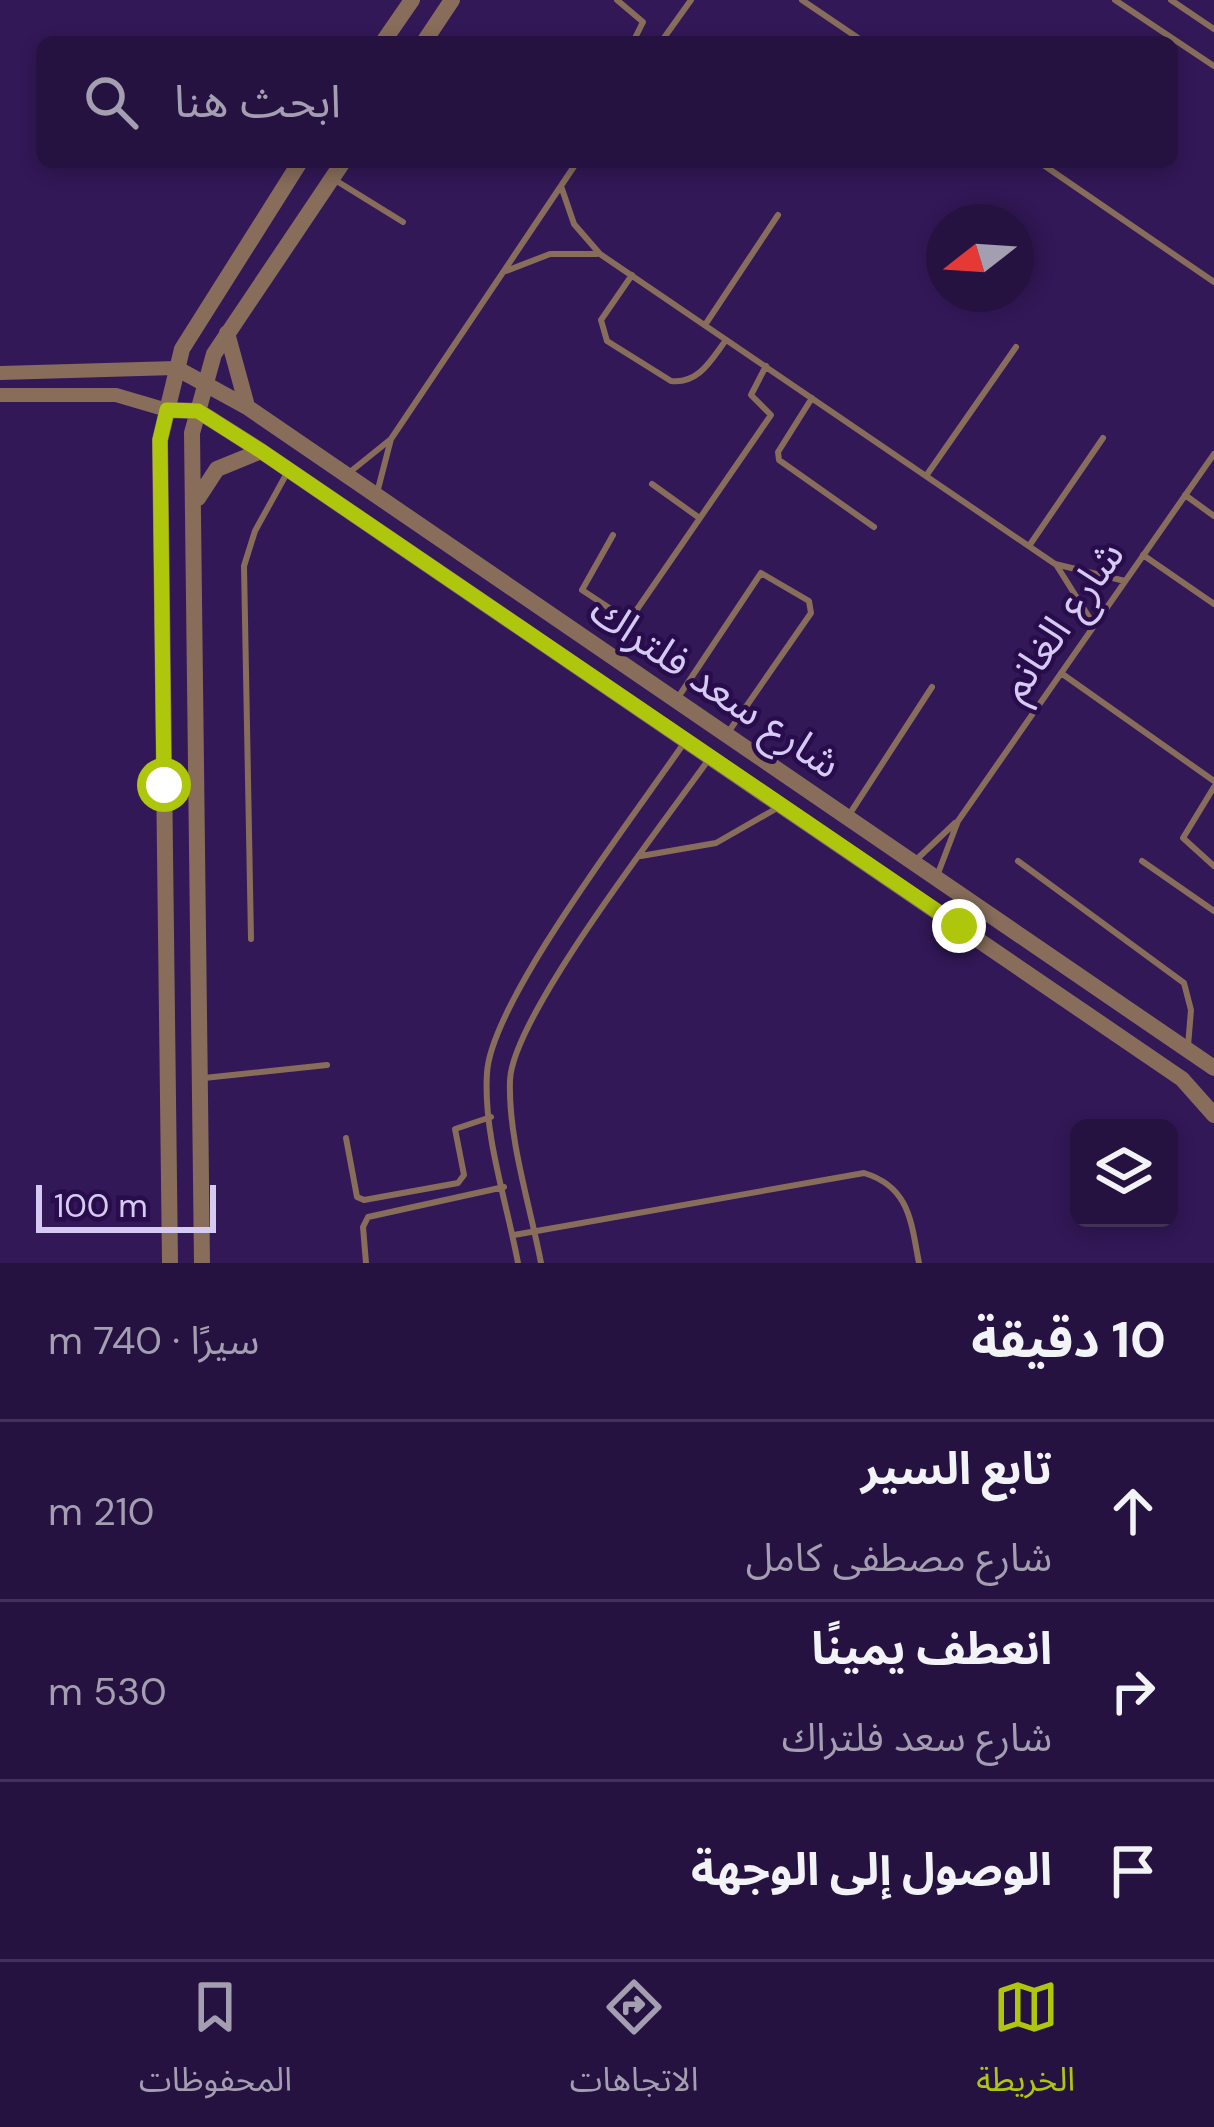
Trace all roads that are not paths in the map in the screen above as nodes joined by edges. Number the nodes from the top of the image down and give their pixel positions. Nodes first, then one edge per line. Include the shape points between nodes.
1 (412, 0) edge
2 (452, 0) edge
3 (617, 0) edge
4 (691, 0) edge
5 (802, 0) edge
6 (1115, 0) edge
7 (1171, 0) edge
8 (1214, 29) edge
9 (387, 36) edge
10 (428, 36) edge
11 (637, 36) edge
12 (665, 36) edge
13 (854, 36) edge
14 (1169, 36) edge
15 (1178, 42) edge
16 (1214, 66) edge
17 (296, 168) edge
18 (573, 168) edge
19 (1048, 168) edge
20 (337, 170) edge
21 (561, 186) junction
22 (778, 215) dead end
23 (403, 222) dead end
24 (601, 254) junction
25 (503, 272) junction
26 (632, 275) junction
27 (1214, 282) edge
28 (705, 325) junction
29 (227, 332) junction
30 (726, 340) junction
31 (1016, 347) dead end
32 (766, 366) junction
33 (176, 368) junction
34 (71, 372) junction
35 (0, 373) edge
36 (204, 379) junction
37 (72, 394) junction
38 (0, 395) edge
39 (812, 398) junction
40 (247, 407) junction
41 (167, 410) junction
42 (198, 411) junction
43 (1103, 438) dead end
44 (392, 439) junction
45 (261, 451) junction
46 (1214, 454) edge
47 (289, 470) junction
48 (347, 476) junction
49 (926, 476) junction
50 (652, 484) dead end
51 (376, 496) junction
52 (1185, 496) junction
53 (331, 498) junction
54 (194, 511) junction
55 (1214, 516) edge
56 (699, 518) junction
57 (361, 519) junction
58 (874, 526) dead end
59 (614, 535) dead end
60 (1029, 546) junction
61 (1143, 555) junction
62 (1055, 563) junction
63 (1125, 581) junction
64 (1214, 604) edge
65 (1094, 625) junction
66 (1061, 673) junction
67 (932, 687) dead end
68 (675, 702) junction
69 (700, 719) junction
70 (726, 736) junction
71 (686, 740) junction
72 (710, 756) junction
73 (1214, 784) edge
74 (782, 805) junction
75 (846, 818) junction
76 (958, 821) junction
77 (641, 856) junction
78 (1018, 861) dead end
79 (1142, 861) dead end
80 (913, 863) junction
81 (1214, 866) edge
82 (935, 879) junction
83 (900, 886) junction
84 (922, 901) junction
85 (1214, 910) edge
86 (251, 939) dead end
87 (1214, 1049) edge
88 (1188, 1050) junction
89 (327, 1065) dead end
90 (1214, 1068) edge
91 (200, 1078) junction
92 (1214, 1115) edge
93 (491, 1117) junction
94 (346, 1138) dead end
95 (504, 1187) junction
96 (535, 1232) junction
97 (513, 1236) junction
98 (170, 1263) edge
99 (202, 1263) edge
100 (366, 1263) edge
101 (518, 1263) edge
102 (541, 1263) edge
103 (919, 1263) edge

1 - 9 street
2 - 10 street
3 - 11 lane via 643,22
4 - 12 lane
5 - 13 lane
6 - 14 lane
7 - 8 lane
15 - 16 lane
17 - 33 street via 208,303
18 - 21 lane
19 - 27 lane
20 - 23 lane
20 - 29 street
21 - 24 lane via 574,224
21 - 25 lane
22 - 28 lane
24 - 25 lane via 550,254
24 - 26 lane
25 - 44 lane
26 - 28 lane
26 - 30 lane via 601,320 608,341 683,382 704,370
28 - 30 lane
29 - 36 street
29 - 40 street
30 - 32 lane
31 - 49 lane
32 - 39 lane
32 - 56 lane via 751,394 771,415
33 - 34 street
33 - 36 street, شارع سعد فلتراك
33 - 41 street
34 - 35 street
34 - 37 street
36 - 40 street, شارع سعد فلتراك
36 - 42 street
37 - 38 street
37 - 41 street via 116,395
39 - 49 lane
39 - 58 lane via 778,460
40 - 48 street, شارع سعد فلتراك
41 - 42 street
41 - 98 street via 160,440
42 - 45 street, شارع سعد فلتراك
42 - 54 street
43 - 60 lane
44 - 48 lane
44 - 51 lane
45 - 47 street, شارع سعد فلتراك
45 - 54 street via 217,469
46 - 52 lane, شارع الغانم
47 - 53 street, شارع سعد فلتراك
47 - 86 lane via 244,566
48 - 51 street, شارع سعد فلتراك
48 - 53 street
49 - 60 lane
50 - 56 lane
51 - 57 street
51 - 68 street, شارع سعد فلتراك
52 - 55 lane
52 - 61 lane, شارع الغانم
53 - 57 street, شارع سعد فلتراك
54 - 91 street
56 - 59 lane via 629,621 581,587
57 - 71 street, شارع سعد فلتراك
60 - 62 lane
61 - 63 lane, شارع الغانم
61 - 64 lane
62 - 63 lane
62 - 65 lane
63 - 65 lane, شارع الغانم
65 - 66 lane, شارع الغانم
66 - 73 lane
66 - 76 lane, شارع الغانم
67 - 75 lane
68 - 69 street, شارع سعد فلتراك
68 - 70 lane via 761,573 809,601 811,614
69 - 70 street, شارع سعد فلتراك
69 - 71 street
70 - 72 street
70 - 75 street, شارع سعد فلتراك
71 - 72 street, شارع سعد فلتراك
71 - 93 lane via 500,1021 487,1073
72 - 74 street, شارع سعد فلتراك
72 - 77 lane
73 - 81 lane via 1183,838
74 - 77 lane via 716,843
74 - 83 street, شارع سعد فلتراك
75 - 80 street, شارع سعد فلتراك
76 - 80 lane, شارع الغانم
76 - 82 lane, شارع الغانم
77 - 96 lane via 515,1052 512,1108
78 - 88 lane via 1184,982 1192,1010
79 - 85 lane
80 - 82 street, شارع سعد فلتراك
80 - 83 street
82 - 84 street
82 - 88 street, شارع سعد فلتراك
83 - 84 street, شارع سعد فلتراك
84 - 92 street, شارع سعد فلتراك via 1182,1079
87 - 88 street
88 - 90 street, شارع سعد فلتراك
89 - 91 lane
91 - 99 street
93 - 94 lane via 455,1129 464,1175 458,1183 364,1200
93 - 95 lane
95 - 97 lane
95 - 100 lane via 368,1217
96 - 97 lane
96 - 102 lane
96 - 103 lane via 864,1174 883,1179 908,1207
97 - 101 lane

